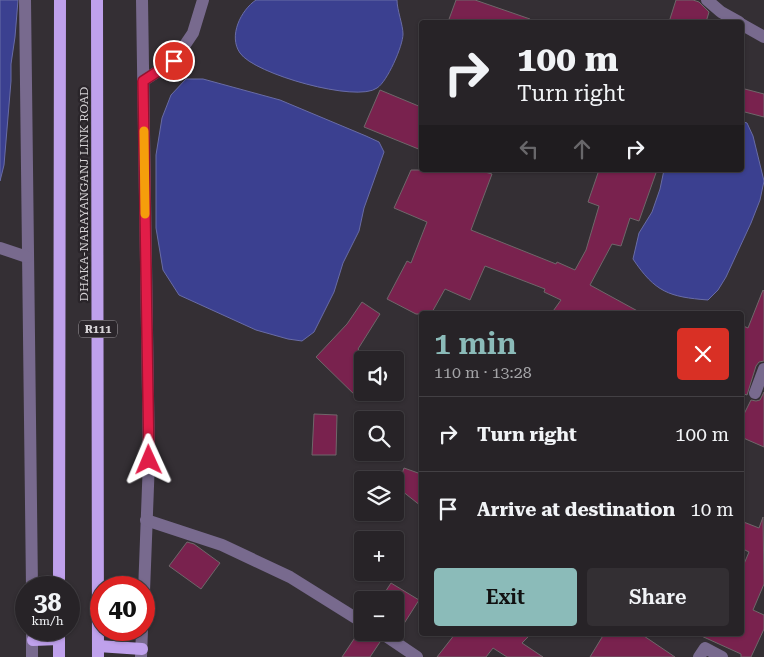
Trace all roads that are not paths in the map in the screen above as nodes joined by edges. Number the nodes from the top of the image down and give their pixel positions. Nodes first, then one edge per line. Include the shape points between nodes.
1 (25, 0) edge
2 (60, 0) edge
3 (97, 0) edge
4 (142, 0) edge
5 (203, 0) edge
6 (707, 0) edge
7 (735, 20) edge
8 (744, 25) edge
9 (764, 37) edge
10 (143, 81) junction
11 (0, 248) edge
12 (27, 257) junction
13 (764, 369) edge
14 (755, 393) dead end
15 (146, 520) junction
16 (32, 576) edge
17 (59, 576) edge
18 (144, 576) edge
19 (354, 617) edge
20 (32, 641) edge
21 (59, 641) edge
22 (393, 641) edge
23 (98, 651) edge
24 (141, 653) edge
25 (32, 657) edge
26 (59, 657) edge
27 (417, 657) edge
28 (699, 657) edge
29 (722, 657) edge

1 - 12 street
2 - 17 main road, DHAKA-NARAYANGANJ LINK ROAD
3 - 23 main road, DHAKA-NARAYANGANJ LINK ROAD / R111
4 - 10 street
5 - 10 street via 193,33 174,61
6 - 7 street
8 - 9 street
10 - 15 street via 149,460
11 - 12 street
12 - 16 street
13 - 14 street
15 - 18 street
15 - 19 street via 222,545 290,578
20 - 25 street
21 - 26 main road
22 - 27 street
23 - 24 main road
28 - 29 street via 705,648

